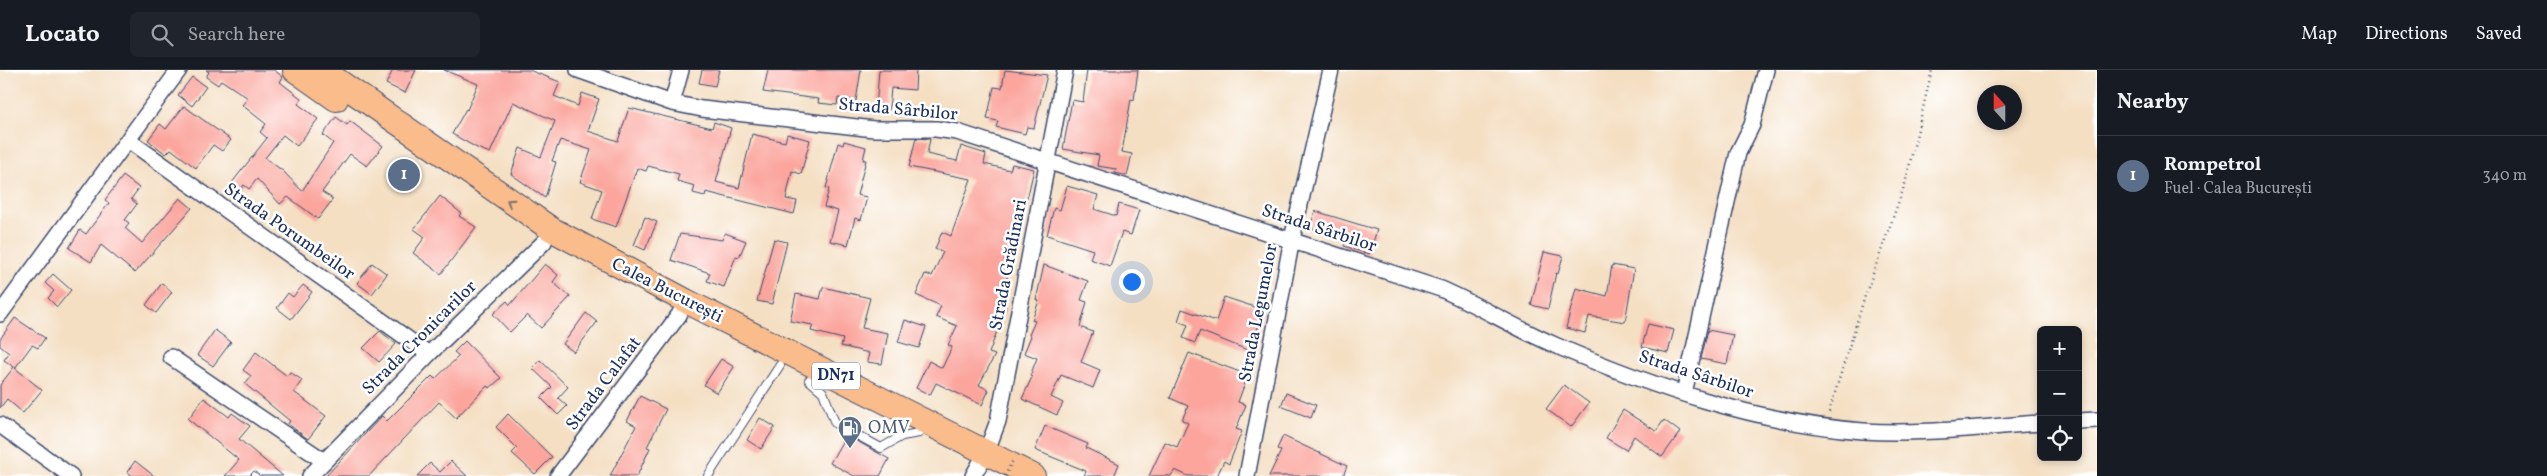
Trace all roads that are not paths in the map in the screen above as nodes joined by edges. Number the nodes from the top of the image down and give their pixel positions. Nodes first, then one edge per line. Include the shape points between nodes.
1 (179, 70) edge
2 (295, 70) edge
3 (322, 70) edge
4 (578, 70) edge
5 (681, 70) edge
6 (1065, 70) edge
7 (1331, 70) edge
8 (1766, 70) edge
9 (672, 103) junction
10 (128, 140) junction
11 (1048, 162) junction
12 (547, 236) junction
13 (1292, 239) junction
14 (682, 308) junction
15 (0, 314) edge
16 (429, 354) junction
17 (171, 357) dead end
18 (780, 365) junction
19 (1684, 393) junction
20 (2097, 420) edge
21 (2082, 421) edge
22 (2037, 423) edge
23 (0, 425) edge
24 (324, 461) junction
25 (979, 465) edge
26 (1007, 471) edge
27 (71, 476) edge
28 (310, 476) edge
29 (558, 476) edge
30 (708, 476) edge
31 (1033, 476) edge
32 (1246, 476) edge

1 - 10 street
2 - 12 main road, Calea București / DN71 via 495,211
12 -> 3 main road, Calea București / DN71
4 - 9 street, Strada Sârbilor
5 - 9 street
6 - 11 street, Strada Grădinari
7 - 13 street, Strada Legumelor
8 - 19 street via 1752,125 1738,153
9 - 11 street, Strada Sârbilor via 874,129 957,132
10 - 15 street
10 - 16 street, Strada Porumbeilor
11 - 13 street, Strada Sârbilor
11 - 25 street, Strada Grădinari via 998,420
12 - 14 main road, Calea București / DN71
12 - 16 street, Strada Cronicarilor
13 - 19 street, Strada Sârbilor via 1441,289 1555,345
13 - 32 street, Strada Legumelor
14 - 18 main road, Calea București / DN71
14 - 25 main road, Calea București / DN71
14 - 29 street, Strada Calafat
16 - 24 street, Strada Cronicarilor
17 - 24 street
18 - 25 main road, Calea București / DN71
18 - 30 lane
19 - 22 street, Strada Sârbilor via 1757,414 1863,431 1921,431
20 - 21 street
23 - 27 street
24 - 28 street, Strada Cronicarilor
25 - 26 main road, Calea București / DN71
25 - 31 main road, Calea București / DN71

